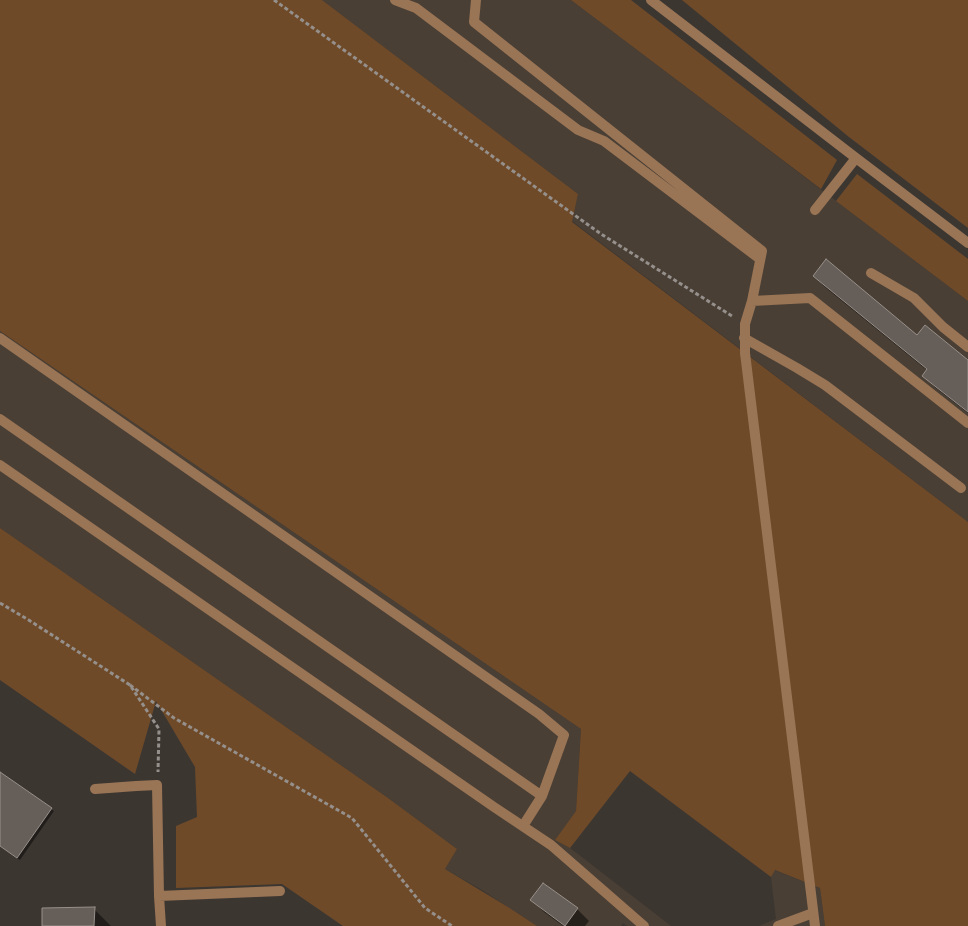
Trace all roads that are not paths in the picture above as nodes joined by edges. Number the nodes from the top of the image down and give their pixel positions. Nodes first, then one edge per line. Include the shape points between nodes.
1 (395, 0) edge
2 (476, 0) edge
3 (651, 0) edge
4 (856, 158) junction
5 (815, 210) dead end
6 (968, 243) edge
7 (760, 259) junction
8 (871, 273) dead end
9 (752, 301) junction
10 (0, 338) edge
11 (744, 338) junction
12 (968, 347) edge
13 (0, 419) edge
14 (968, 423) edge
15 (0, 464) edge
16 (961, 488) dead end
17 (95, 789) dead end
18 (542, 796) junction
19 (523, 826) junction
20 (280, 891) dead end
21 (159, 896) junction
22 (813, 913) junction
23 (161, 926) edge
24 (644, 926) edge
25 (778, 926) edge
26 (815, 926) edge

1 - 7 street via 416,8 578,130 604,141
2 - 7 street via 474,22 762,251
3 - 4 street
4 - 5 street
4 - 6 street
7 - 9 street
8 - 12 street via 914,298
9 - 11 street
9 - 14 street via 810,298
10 - 18 street via 564,735
11 - 16 street via 825,385
11 - 22 street
13 - 18 street
15 - 19 street
17 - 21 street via 157,785
18 - 19 street
19 - 24 street via 550,845
20 - 21 street
21 - 23 street
22 - 25 street
22 - 26 street

